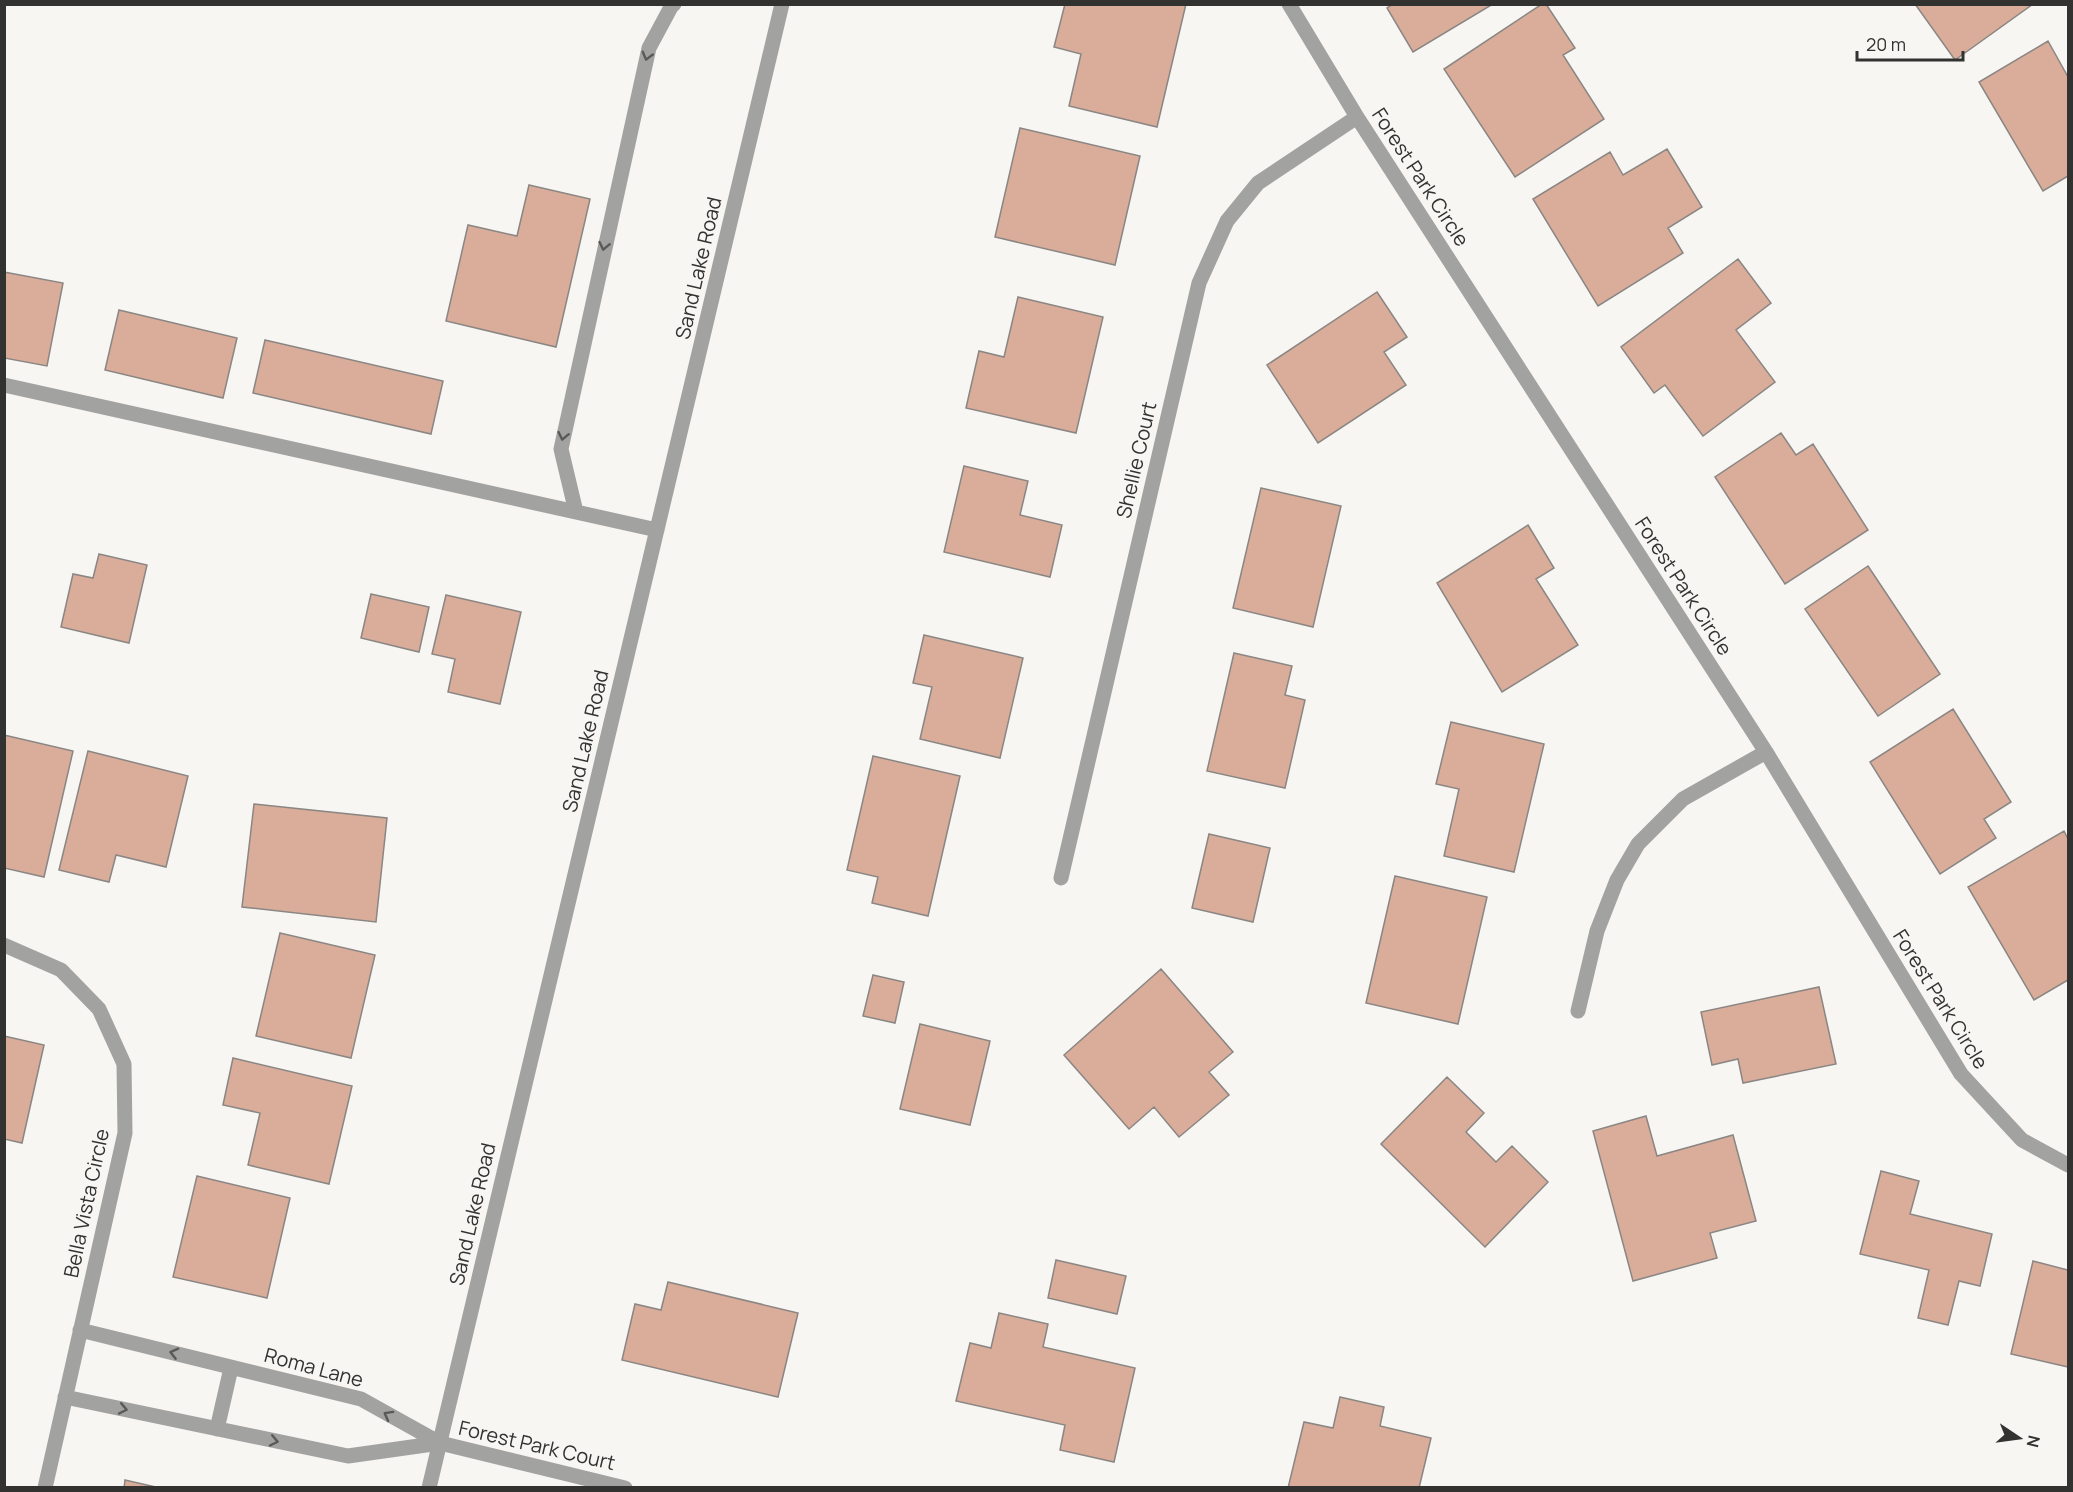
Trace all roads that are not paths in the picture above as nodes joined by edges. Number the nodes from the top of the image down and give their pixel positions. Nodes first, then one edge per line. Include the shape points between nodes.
1 (674, 4) edge
2 (782, 4) edge
3 (1289, 4) edge
4 (1357, 117) junction
5 (4, 385) edge
6 (576, 512) junction
7 (657, 530) junction
8 (1766, 752) junction
9 (1061, 878) dead end
10 (4, 945) edge
11 (1578, 1011) dead end
12 (2068, 1165) edge
13 (80, 1330) junction
14 (231, 1368) junction
15 (65, 1397) junction
16 (217, 1429) junction
17 (440, 1443) junction
18 (45, 1488) edge
19 (429, 1488) edge
20 (625, 1488) edge

1 -> 6 street via 649,48 561,449
2 - 7 street, Sand Lake Road
3 - 4 street, Forest Park Circle
4 - 8 street, Forest Park Circle
4 - 9 street, Shellie Court via 1258,183 1227,220 1199,282
5 - 6 street
6 - 7 street
7 - 17 street, Sand Lake Road
8 - 11 street via 1683,799 1638,844 1617,880 1597,931
8 - 12 street, Forest Park Circle via 1961,1074 2022,1140
10 - 13 street, Bella Vista Circle via 61,970 99,1009 124,1064 125,1133
14 -> 13 street, Roma Lane
13 - 15 street, Bella Vista Circle
14 - 16 street
17 -> 14 street, Roma Lane via 361,1399
15 -> 16 street
15 - 18 street, Bella Vista Circle
16 -> 17 street via 348,1456
17 - 19 street, Sand Lake Road
17 - 20 street, Forest Park Court

